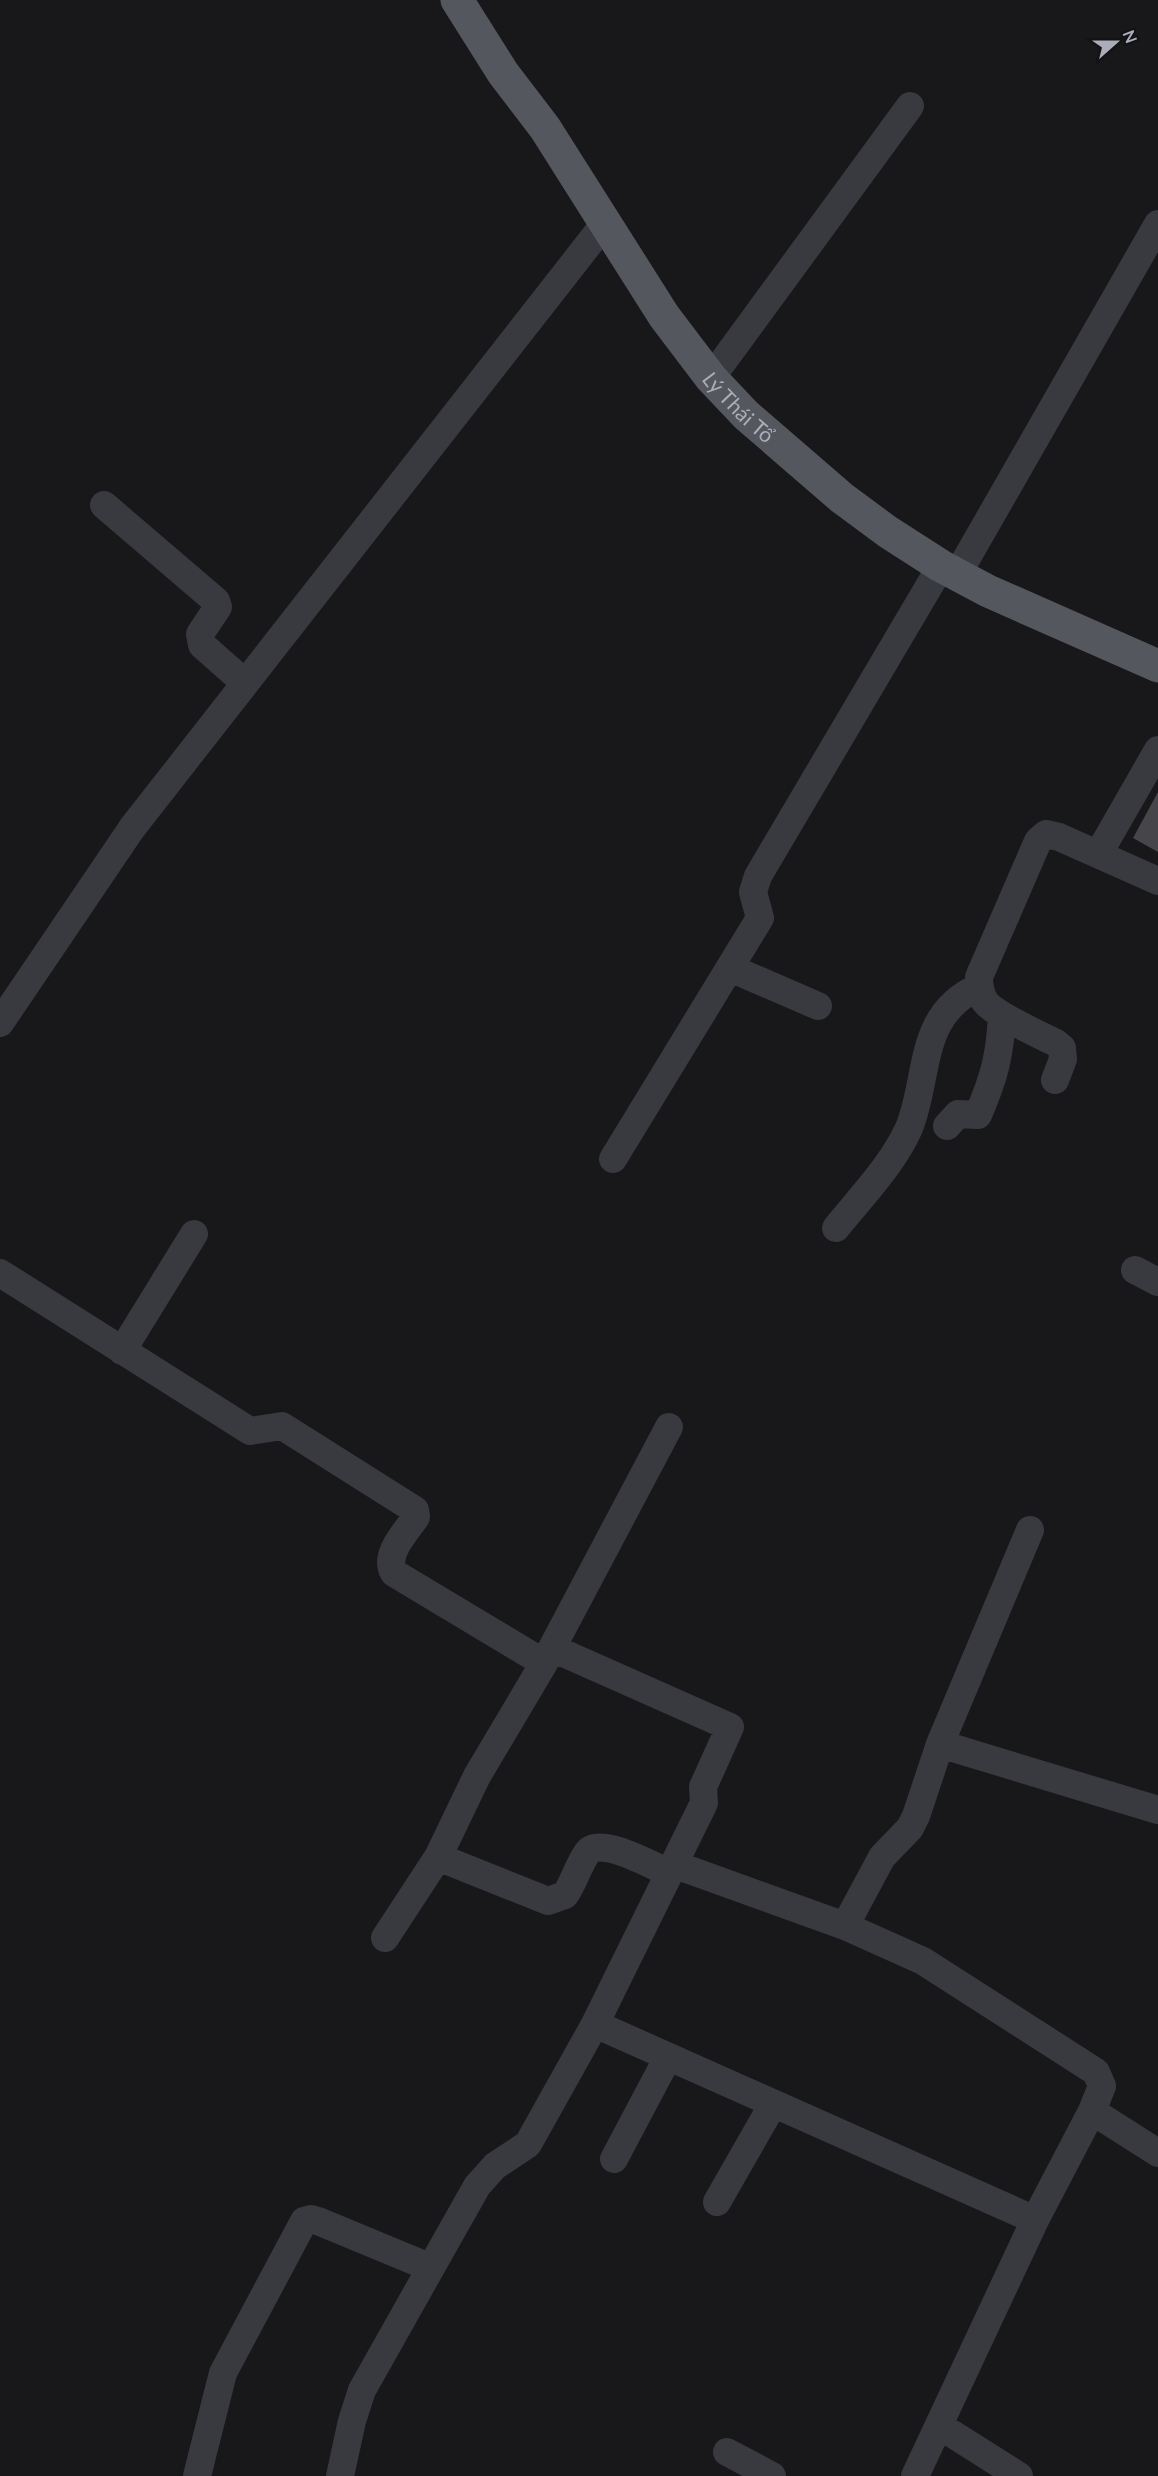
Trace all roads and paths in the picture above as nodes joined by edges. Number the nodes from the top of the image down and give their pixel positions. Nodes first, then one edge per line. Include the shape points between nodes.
1 (457, 0) edge
2 (910, 106) dead end
3 (606, 222) junction
4 (1158, 224) edge
5 (711, 378) junction
6 (104, 505) dead end
7 (949, 571) junction
8 (1158, 666) edge
9 (245, 683) junction
10 (1158, 750) edge
11 (1099, 854) junction
12 (1158, 881) edge
13 (730, 968) junction
14 (979, 987) junction
15 (818, 1006) dead end
16 (4, 1007) edge
17 (1002, 1015) junction
18 (1055, 1080) dead end
19 (947, 1126) dead end
20 (613, 1159) dead end
21 (836, 1228) dead end
22 (194, 1234) dead end
23 (0, 1273) edge
24 (122, 1351) junction
25 (669, 1427) dead end
26 (1030, 1530) dead end
27 (548, 1655) junction
28 (940, 1744) junction
29 (1158, 1810) edge
30 (438, 1857) junction
31 (671, 1869) junction
32 (845, 1926) junction
33 (385, 1938) dead end
34 (595, 2024) junction
35 (668, 2057) junction
36 (773, 2104) junction
37 (1092, 2111) junction
38 (1158, 2153) edge
39 (614, 2159) dead end
40 (717, 2202) dead end
41 (1035, 2220) junction
42 (429, 2267) junction
43 (940, 2426) junction
44 (727, 2452) dead end
45 (197, 2476) edge
46 (340, 2476) edge
47 (772, 2476) edge
48 (915, 2476) edge
49 (1019, 2476) edge

1 - 3 main road, Lý Thái Tổ
2 - 5 street
3 - 5 main road, Lý Thái Tổ via 664,316
3 - 9 street
4 - 7 street
5 - 7 main road, Lý Thái Tổ via 746,415 842,498
6 - 9 street via 216,601 218,608 201,634 202,645
7 - 8 main road, Lý Thái Tổ
7 - 13 street via 758,876 753,892 760,918
9 - 16 street via 132,828
10 - 11 street
11 - 12 street
11 - 14 street via 1053,836 1041,837 979,977
13 - 15 street
13 - 20 street
14 - 17 street via 985,1002
14 - 21 street via 964,993 932,1032 908,1128 887,1163
17 - 18 street via 1062,1048 1063,1059
17 - 19 street via 995,1076 978,1115 958,1114
22 - 24 street
23 - 24 street
24 - 27 street via 250,1431 282,1426 415,1509 416,1517 390,1557 394,1573
25 - 27 street
26 - 28 street
27 - 30 street via 477,1776
27 - 31 street via 730,1727 703,1787 704,1803
28 - 29 street
28 - 32 street via 910,1828 882,1857
30 - 31 street via 548,1901 565,1895 588,1851 597,1847 611,1847
30 - 33 street
31 - 32 street
31 - 34 street
32 - 37 street via 923,1961 1096,2072 1102,2086
34 - 35 street
34 - 42 street via 528,2144 495,2166 477,2186
35 - 36 street
35 - 39 street
36 - 40 street
36 - 41 street
37 - 38 street
37 - 41 street
41 - 43 street
42 - 45 street via 318,2221 304,2221 223,2373
42 - 46 street via 362,2390
43 - 48 street
43 - 49 street
44 - 47 street

